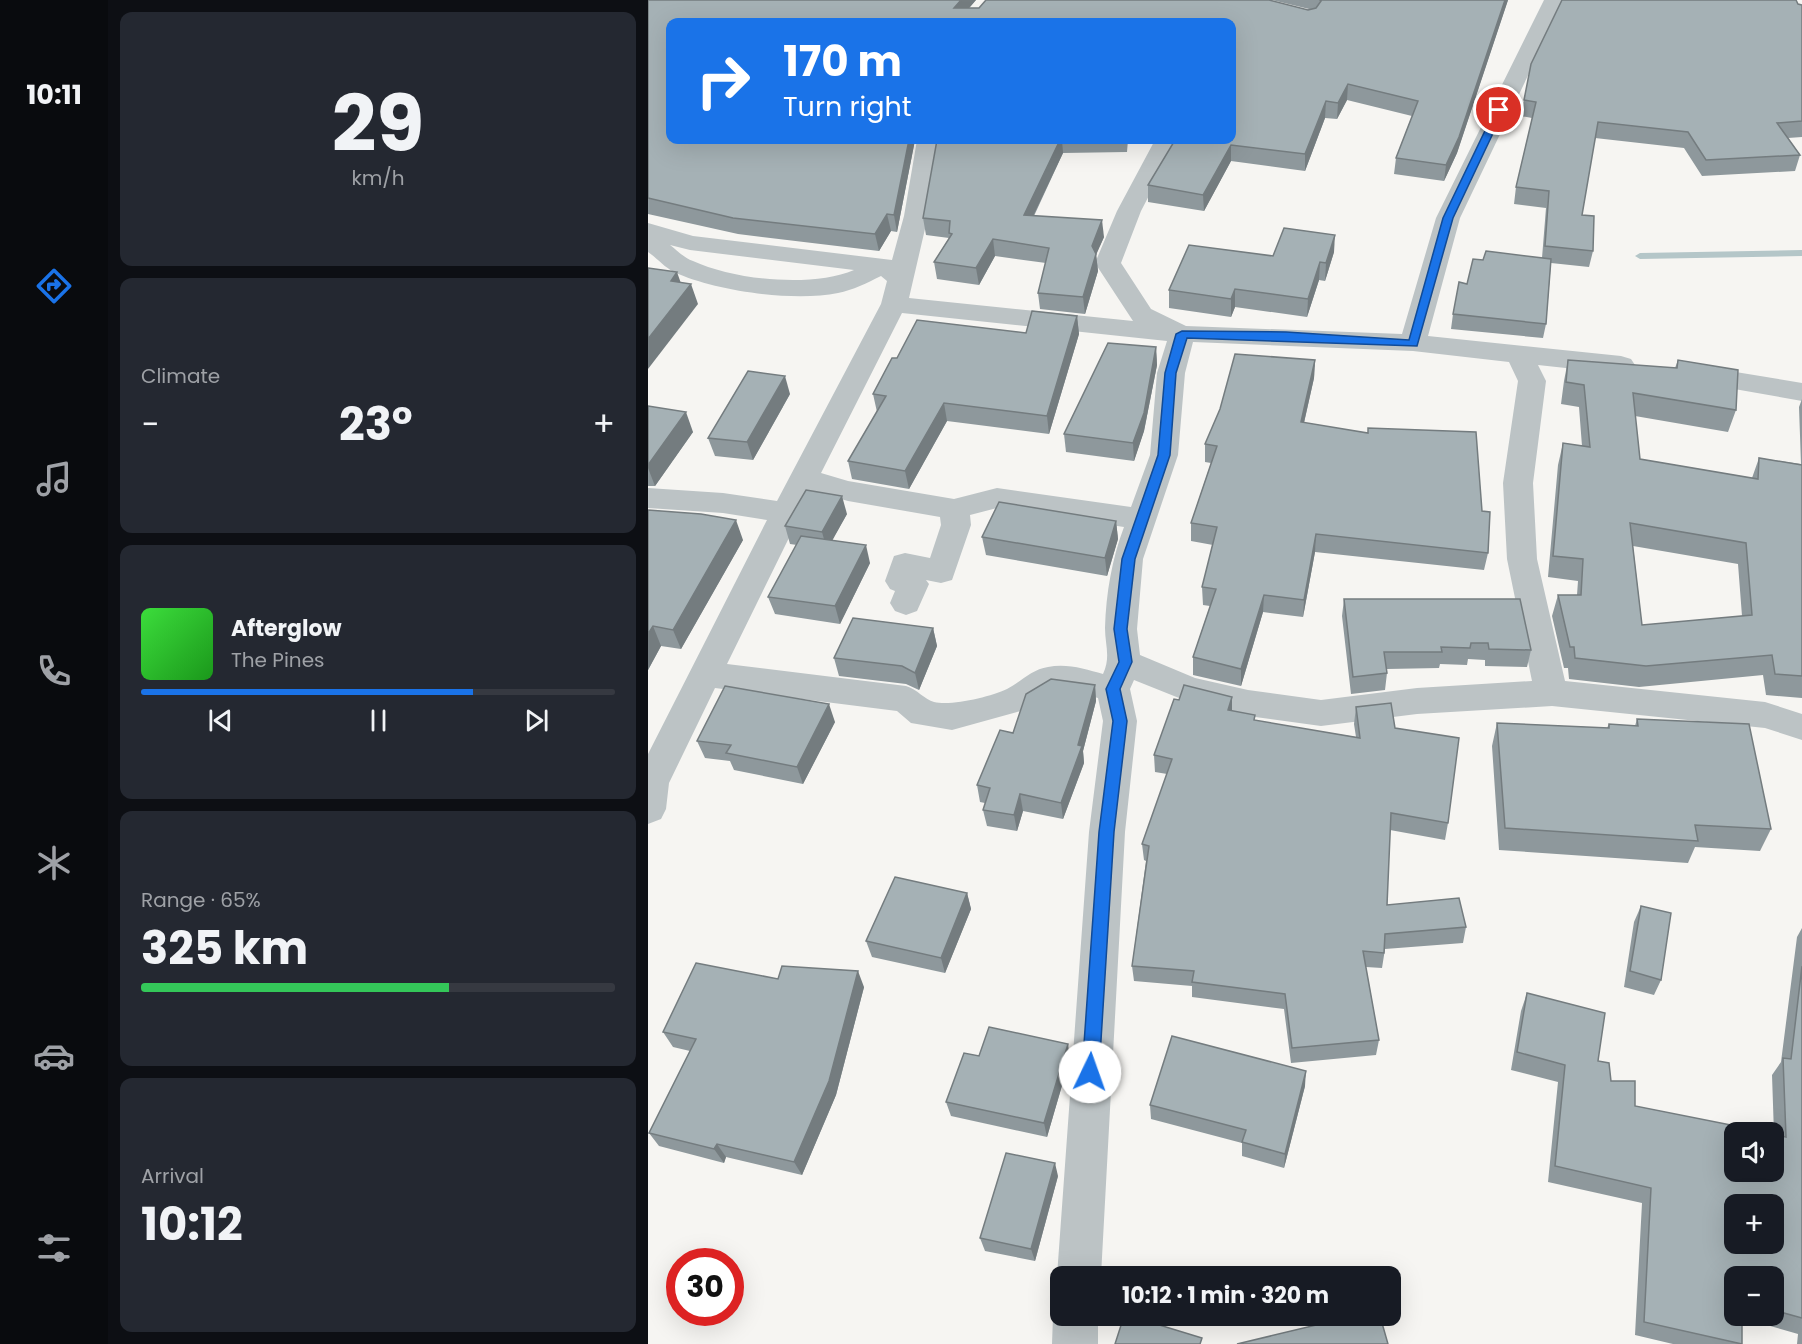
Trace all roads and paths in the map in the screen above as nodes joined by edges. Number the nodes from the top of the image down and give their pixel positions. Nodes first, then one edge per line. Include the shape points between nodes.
1 (1554, 0) edge
2 (928, 144) edge
3 (1165, 144) edge
4 (648, 230) edge
5 (656, 247) edge
6 (648, 272) edge
7 (893, 283) junction
8 (1182, 334) junction
9 (1413, 343) junction
10 (1519, 354) junction
11 (1802, 392) edge
12 (804, 479) junction
13 (648, 498) edge
14 (954, 509) junction
15 (787, 513) junction
16 (1142, 519) junction
17 (906, 603) dead end
18 (704, 674) junction
19 (1119, 676) junction
20 (1552, 693) junction
21 (1802, 727) edge
22 (648, 809) edge
23 (1080, 1266) edge
24 (1076, 1326) edge
25 (1075, 1344) edge

1 - 9 street via 1448,218
2 - 7 street via 916,216
3 - 8 street via 1129,211 1108,263 1142,315
4 - 7 street via 690,243
5 - 6 street
5 - 7 street via 682,266 728,280 777,286
7 - 8 street
7 - 12 street
8 - 9 street
8 - 16 street via 1171,373 1164,455
9 - 10 street
10 - 11 street via 1661,369
10 - 20 street via 1532,381 1518,483 1522,559
12 - 14 street via 848,491
12 - 15 street
13 - 15 street via 723,503
14 - 16 street via 997,498
14 - 17 street via 956,525 941,572 905,564 901,580 913,584
15 - 18 street
16 - 19 street via 1128,559
18 - 19 street via 906,699 922,714 952,717 1016,700 1049,679
18 - 22 street via 651,783
19 - 20 street via 1248,703 1321,713 1417,701
19 - 23 street via 1120,721 1107,832
20 - 21 street via 1765,715
24 - 25 street

